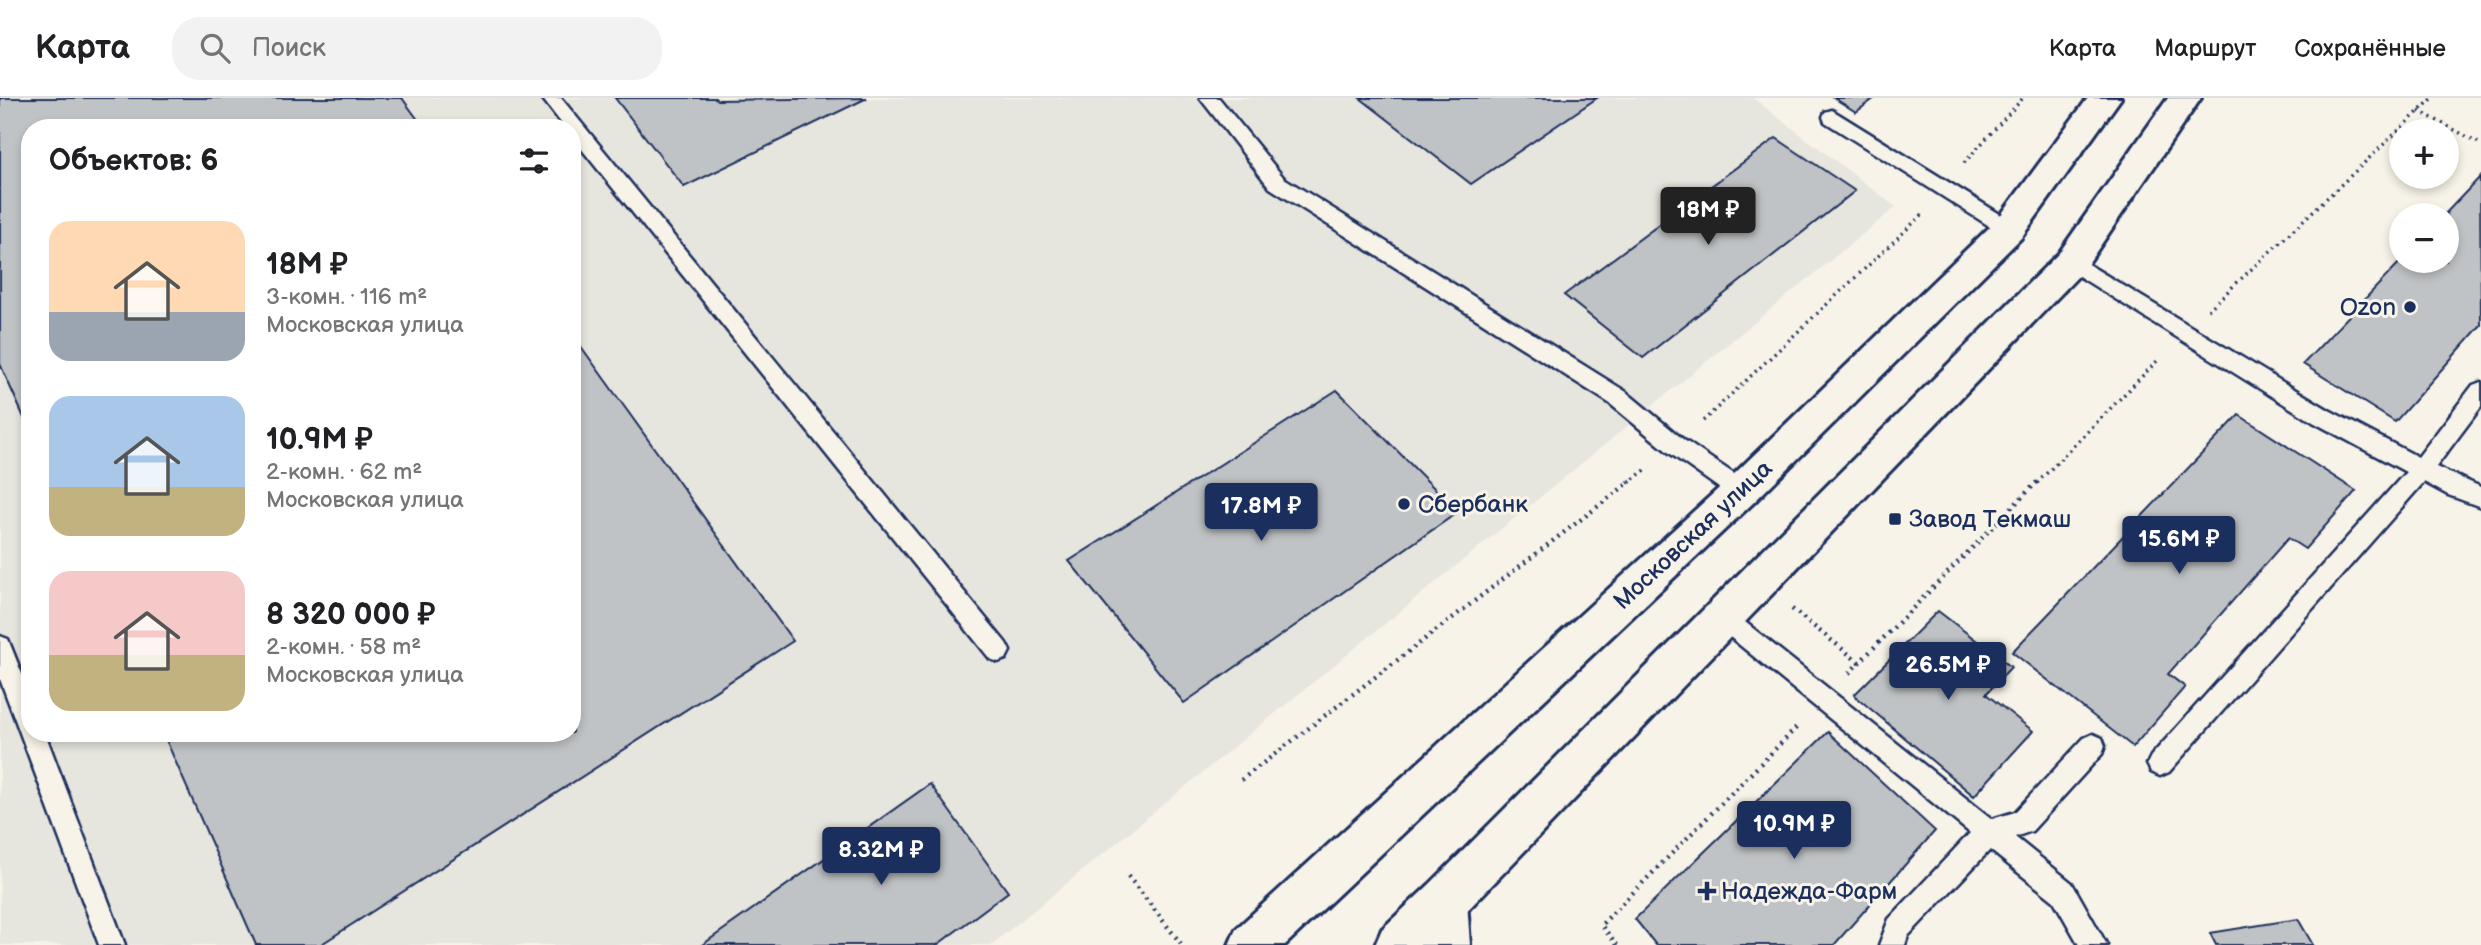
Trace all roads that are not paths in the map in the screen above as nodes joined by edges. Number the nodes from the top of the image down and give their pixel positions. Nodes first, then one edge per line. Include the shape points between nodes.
1 (551, 98) edge
2 (1209, 98) edge
3 (2105, 98) edge
4 (2185, 98) edge
5 (1832, 117) dead end
6 (568, 119) edge
7 (581, 135) edge
8 (2008, 229) junction
9 (2071, 262) junction
10 (2481, 391) edge
11 (2421, 470) junction
12 (1741, 491) junction
13 (2481, 497) edge
14 (1721, 618) junction
15 (0, 647) edge
16 (998, 651) dead end
17 (21, 703) edge
18 (35, 742) edge
19 (2093, 746) dead end
20 (2160, 764) dead end
21 (1989, 832) junction
22 (1445, 901) junction
23 (112, 945) edge
24 (1252, 945) edge
25 (1398, 945) edge
26 (1447, 945) edge
27 (1892, 945) edge
28 (2094, 945) edge

1 - 6 lane
2 - 12 lane via 1277,183 1617,397
3 - 8 main road, Московская улица
4 - 9 main road
5 - 8 lane
7 - 16 lane
8 - 12 main road, Московская улица
9 - 11 lane via 2321,416
9 - 14 main road
10 - 11 lane
11 - 13 lane
11 - 20 lane
12 - 24 main road, Московская улица
14 - 21 lane
14 - 22 main road
15 - 17 lane
18 - 23 lane
19 - 21 lane via 2023,822
21 - 27 lane via 1898,928
21 - 28 lane via 2063,892
22 - 25 main road
22 - 26 main road

